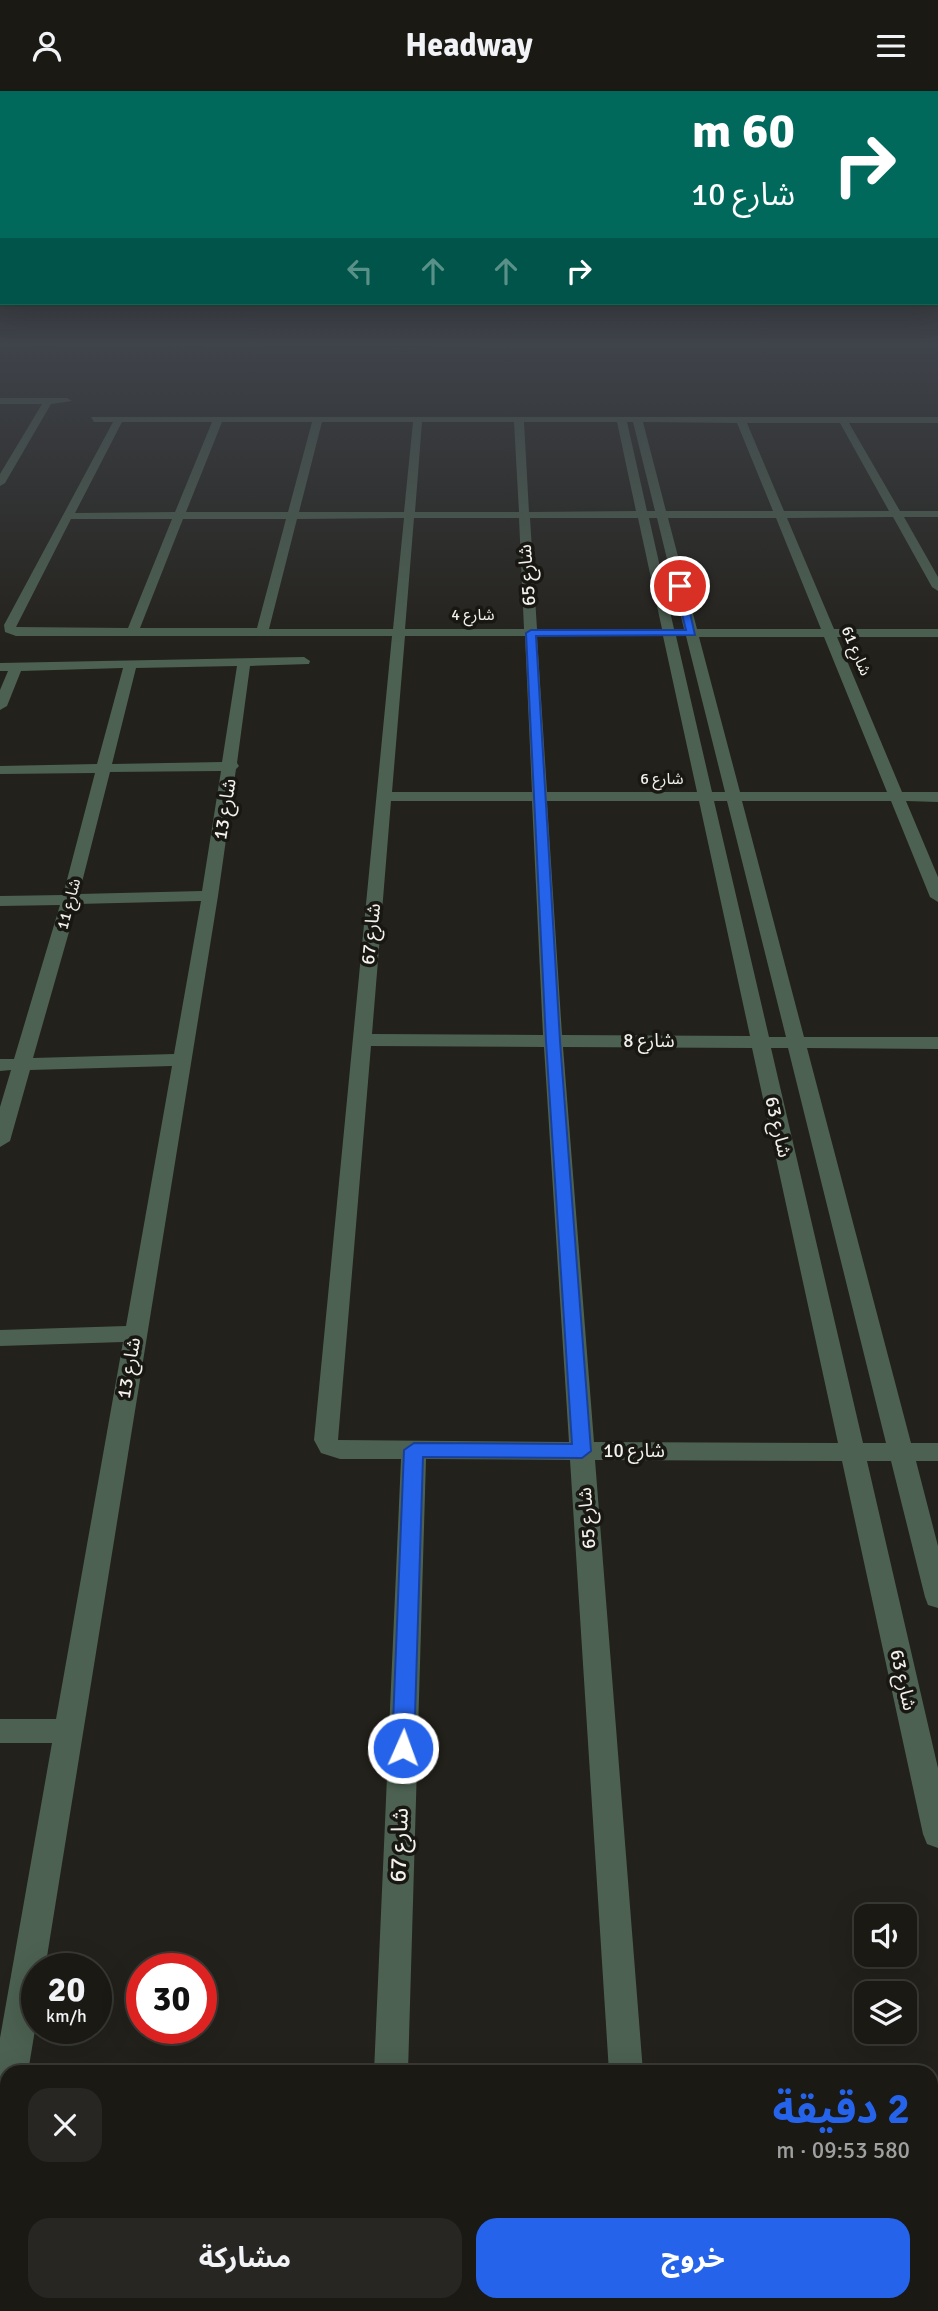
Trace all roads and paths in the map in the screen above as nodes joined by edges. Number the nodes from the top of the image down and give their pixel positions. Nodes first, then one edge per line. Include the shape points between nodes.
1 (18, 448) edge
2 (103, 448) edge
3 (206, 448) edge
4 (310, 448) edge
5 (415, 448) edge
6 (520, 448) edge
7 (635, 448) edge
8 (637, 448) edge
9 (752, 448) edge
10 (858, 448) edge
11 (5, 467) edge
12 (0, 483) edge
13 (938, 514) edge
14 (408, 515) junction
15 (523, 515) junction
16 (641, 515) junction
17 (663, 515) junction
18 (779, 515) junction
19 (895, 515) junction
20 (66, 516) junction
21 (178, 516) junction
22 (291, 516) junction
23 (938, 587) edge
24 (132, 633) junction
25 (262, 633) junction
26 (399, 633) junction
27 (531, 633) junction
28 (669, 633) junction
29 (691, 633) junction
30 (829, 633) junction
31 (938, 633) edge
32 (304, 661) dead end
33 (244, 663) junction
34 (130, 665) junction
35 (0, 667) edge
36 (16, 667) junction
37 (0, 706) edge
38 (232, 766) junction
39 (104, 768) junction
40 (0, 770) edge
41 (385, 796) junction
42 (539, 796) junction
43 (706, 796) junction
44 (733, 796) junction
45 (898, 797) junction
46 (938, 797) edge
47 (210, 896) junction
48 (938, 897) edge
49 (71, 899) junction
50 (0, 901) edge
51 (361, 1040) junction
52 (553, 1041) junction
53 (759, 1041) junction
54 (795, 1041) junction
55 (938, 1042) edge
56 (180, 1061) junction
57 (22, 1064) junction
58 (0, 1065) edge
59 (0, 1141) edge
60 (135, 1334) junction
61 (0, 1338) edge
62 (330, 1447) joint
63 (414, 1450) junction
64 (582, 1451) junction
65 (852, 1451) junction
66 (900, 1451) junction
67 (938, 1452) edge
68 (938, 1597) edge
69 (0, 1731) edge
70 (68, 1731) junction
71 (938, 1834) edge
72 (12, 2065) edge
73 (391, 2065) edge
74 (626, 2065) edge

1 - 11 street
2 - 20 street
3 - 21 street
4 - 22 street
5 - 14 street, شارع 67
6 - 15 street, شارع 65
7 - 16 street, شارع 63
8 - 17 street, شارع 63
9 - 18 street, شارع 61
10 - 19 street
11 - 12 street
13 - 19 street
14 - 15 street
14 - 22 street
14 - 26 street, شارع 67
15 - 16 street
15 - 27 street, شارع 65
16 - 17 street
16 - 28 street, شارع 63
17 - 18 street
17 - 29 street, شارع 63
18 - 19 street
18 - 30 street, شارع 61
19 - 23 street
20 - 21 street
20 - 24 street, شارع 4 via 9,629
21 - 22 street
21 - 24 street
22 - 25 street
24 - 25 street, شارع 4
25 - 26 street, شارع 4
26 - 27 street, شارع 4
26 - 41 street, شارع 67
27 - 28 street, شارع 4
27 - 42 street, شارع 65
28 - 29 street, شارع 4
28 - 43 street, شارع 63
29 - 30 street, شارع 4
29 - 44 street, شارع 63
30 - 31 street, شارع 4
30 - 45 street, شارع 61
32 - 33 street
33 - 34 street
33 - 38 street, شارع 13
34 - 36 street
34 - 39 street, شارع 11
35 - 36 street
36 - 37 street
38 - 39 street
38 - 47 street, شارع 13
39 - 40 street
39 - 49 street, شارع 11
41 - 42 street, شارع 6
41 - 51 street, شارع 67
42 - 43 street, شارع 6
42 - 52 street, شارع 65
43 - 44 street, شارع 6
43 - 53 street, شارع 63
44 - 45 street, شارع 6
44 - 54 street, شارع 63
45 - 46 street, شارع 6
45 - 48 street, شارع 61
47 - 49 street
47 - 56 street, شارع 13
49 - 50 street
49 - 57 street, شارع 11
51 - 52 street, شارع 8
51 - 62 street, شارع 67 via 326,1440
52 - 53 street, شارع 8
52 - 64 street, شارع 65
53 - 54 street, شارع 8
53 - 65 street, شارع 63
54 - 55 street, شارع 8
54 - 66 street, شارع 63
56 - 57 street
56 - 60 street, شارع 13
57 - 58 street
57 - 59 street, شارع 11
60 - 61 street
60 - 70 street, شارع 13
62 - 63 street, شارع 10
63 - 64 street, شارع 10
63 - 73 street, شارع 67
64 - 65 street, شارع 10
64 - 74 street, شارع 65
65 - 66 street, شارع 10
65 - 71 street, شارع 63
66 - 67 street, شارع 10
66 - 68 street, شارع 63
69 - 70 street
70 - 72 street, شارع 13

